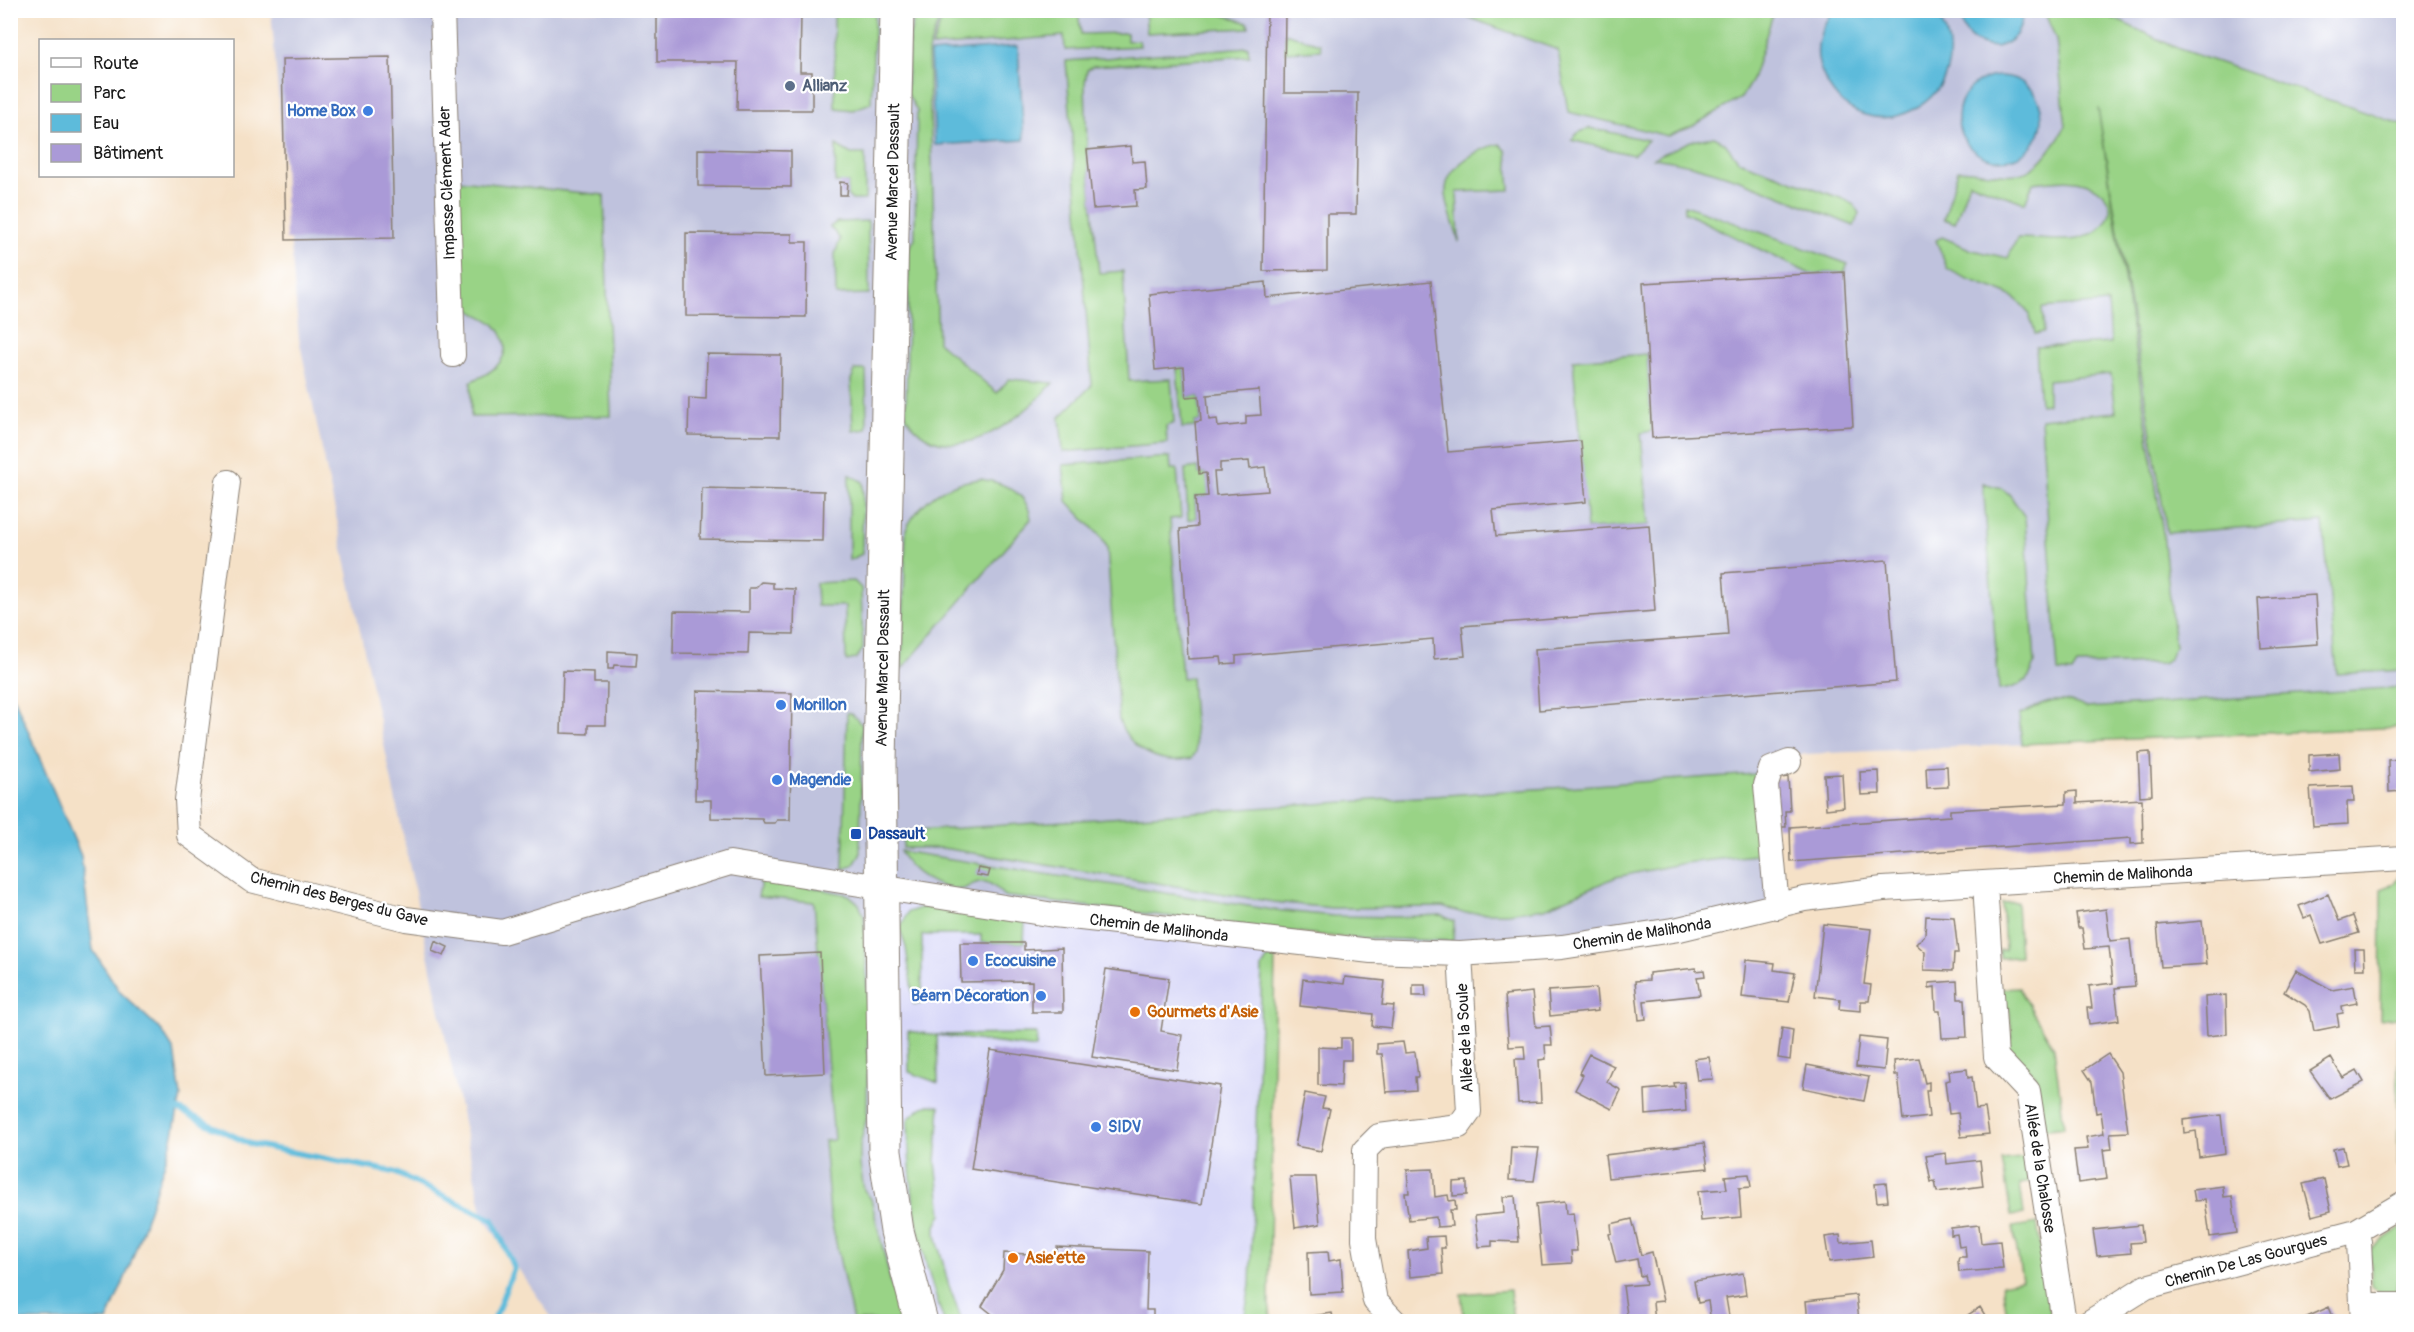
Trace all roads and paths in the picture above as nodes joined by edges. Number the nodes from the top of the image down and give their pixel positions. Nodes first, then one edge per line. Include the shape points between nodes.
1 (442, 10) edge
2 (897, 10) edge
3 (453, 356) dead end
4 (228, 482) dead end
5 (1789, 762) dead end
6 (2403, 858) edge
7 (1985, 884) junction
8 (881, 888) junction
9 (1777, 907) junction
10 (1460, 954) junction
11 (2403, 1203) edge
12 (2356, 1231) junction
13 (2403, 1305) edge
14 (2363, 1313) edge
15 (921, 1322) edge
16 (1395, 1322) edge
17 (2064, 1322) edge
18 (2090, 1322) edge

1 - 3 street, Impasse Clément Ader
2 - 8 street, Avenue Marcel Dassault via 880,762
4 - 8 street, Chemin des Berges du Gave via 187,812 189,836 251,880 406,919 502,932 730,863
5 - 9 street via 1771,769 1766,785
6 - 7 street, Chemin de Malihonda
7 - 9 street, Chemin de Malihonda via 1883,889 1804,899
7 - 17 street, Allée de la Chalosse via 1996,1057 2028,1091
8 - 10 street, Chemin de Malihonda via 1054,915 1271,941 1371,951
8 - 15 street, Avenue Marcel Dassault via 885,1151 897,1231
9 - 10 street, Chemin de Malihonda via 1679,929 1574,945
10 - 16 street, Allée de la Soule via 1469,1112 1459,1126 1379,1136 1365,1150 1365,1239 1375,1300
11 - 12 street, Chemin De Las Gourgues
12 - 14 street
12 - 18 street, Chemin De Las Gourgues via 2146,1287
13 - 14 street

